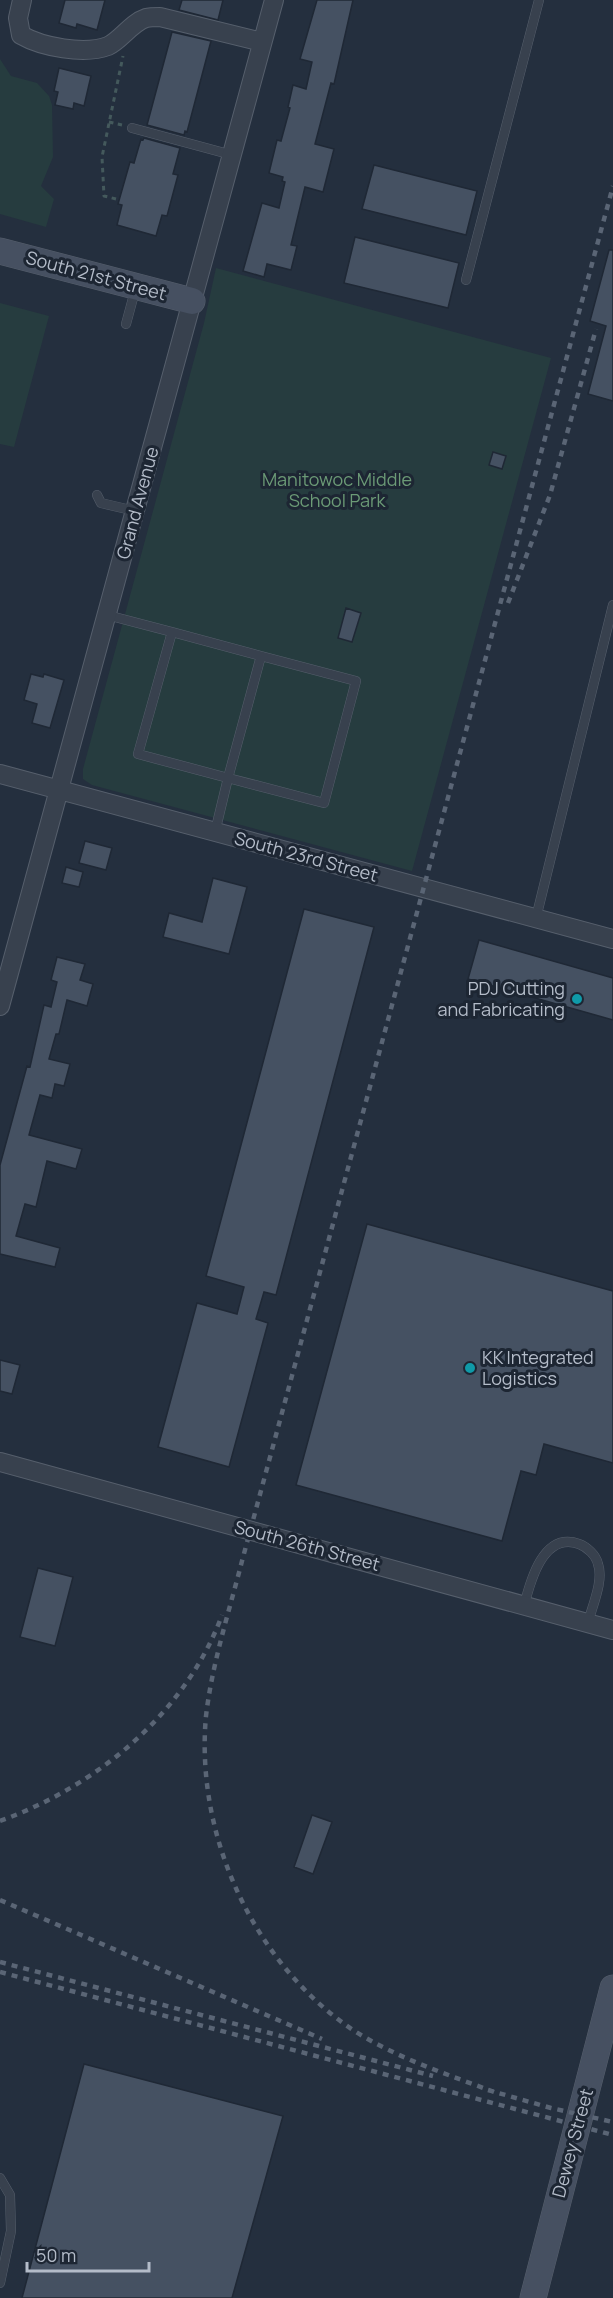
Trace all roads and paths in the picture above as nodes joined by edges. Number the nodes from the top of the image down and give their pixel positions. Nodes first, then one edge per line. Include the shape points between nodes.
1 (22, 0) edge
2 (274, 0) edge
3 (539, 0) edge
4 (128, 31) junction
5 (262, 42) junction
6 (132, 128) dead end
7 (232, 155) junction
8 (116, 200) dead end
9 (0, 251) edge
10 (466, 280) dead end
11 (136, 287) junction
12 (192, 301) junction
13 (126, 324) dead end
14 (97, 495) dead end
15 (135, 512) junction
16 (613, 605) edge
17 (107, 615) junction
18 (172, 632) junction
19 (261, 656) junction
20 (0, 774) edge
21 (228, 778) junction
22 (60, 790) junction
23 (215, 832) junction
24 (536, 918) junction
25 (613, 939) edge
26 (1, 999) edge
27 (0, 1462) edge
28 (524, 1606) junction
29 (588, 1623) junction
30 (613, 1630) edge
31 (613, 1988) edge
32 (0, 2178) edge
33 (0, 2283) edge
34 (533, 2298) edge

1 - 4 street via 18,18 21,35 35,43 91,49 108,46
2 - 5 street, Grand Avenue
3 - 10 lane
4 - 5 street via 145,18 160,17
4 - 8 path via 102,157 104,196
5 - 7 street, Grand Avenue
6 - 7 lane
7 - 12 street, Grand Avenue
9 - 11 street, South 21st Street
11 - 12 street, South 21st Street
11 - 13 lane
12 - 15 street, Grand Avenue
14 - 15 lane via 101,502
15 - 17 street, Grand Avenue
16 - 24 lane
17 - 18 lane
17 - 22 street, Grand Avenue
18 - 19 lane
18 - 21 lane via 138,754
19 - 21 lane
19 - 21 lane via 356,681 324,803
20 - 22 street, South 23rd Street
21 - 23 lane
22 - 23 street, South 23rd Street
22 - 26 street, Grand Avenue
23 - 24 street, South 23rd Street
24 - 25 street, South 23rd Street
27 - 28 street, South 26th Street
28 - 29 street, South 26th Street
28 - 29 lane via 532,1574 542,1557 559,1544 575,1543 587,1548 598,1563 599,1578
29 - 30 street, South 26th Street
31 - 34 street, Dewey Street
32 - 33 lane via 10,2195 11,2231

